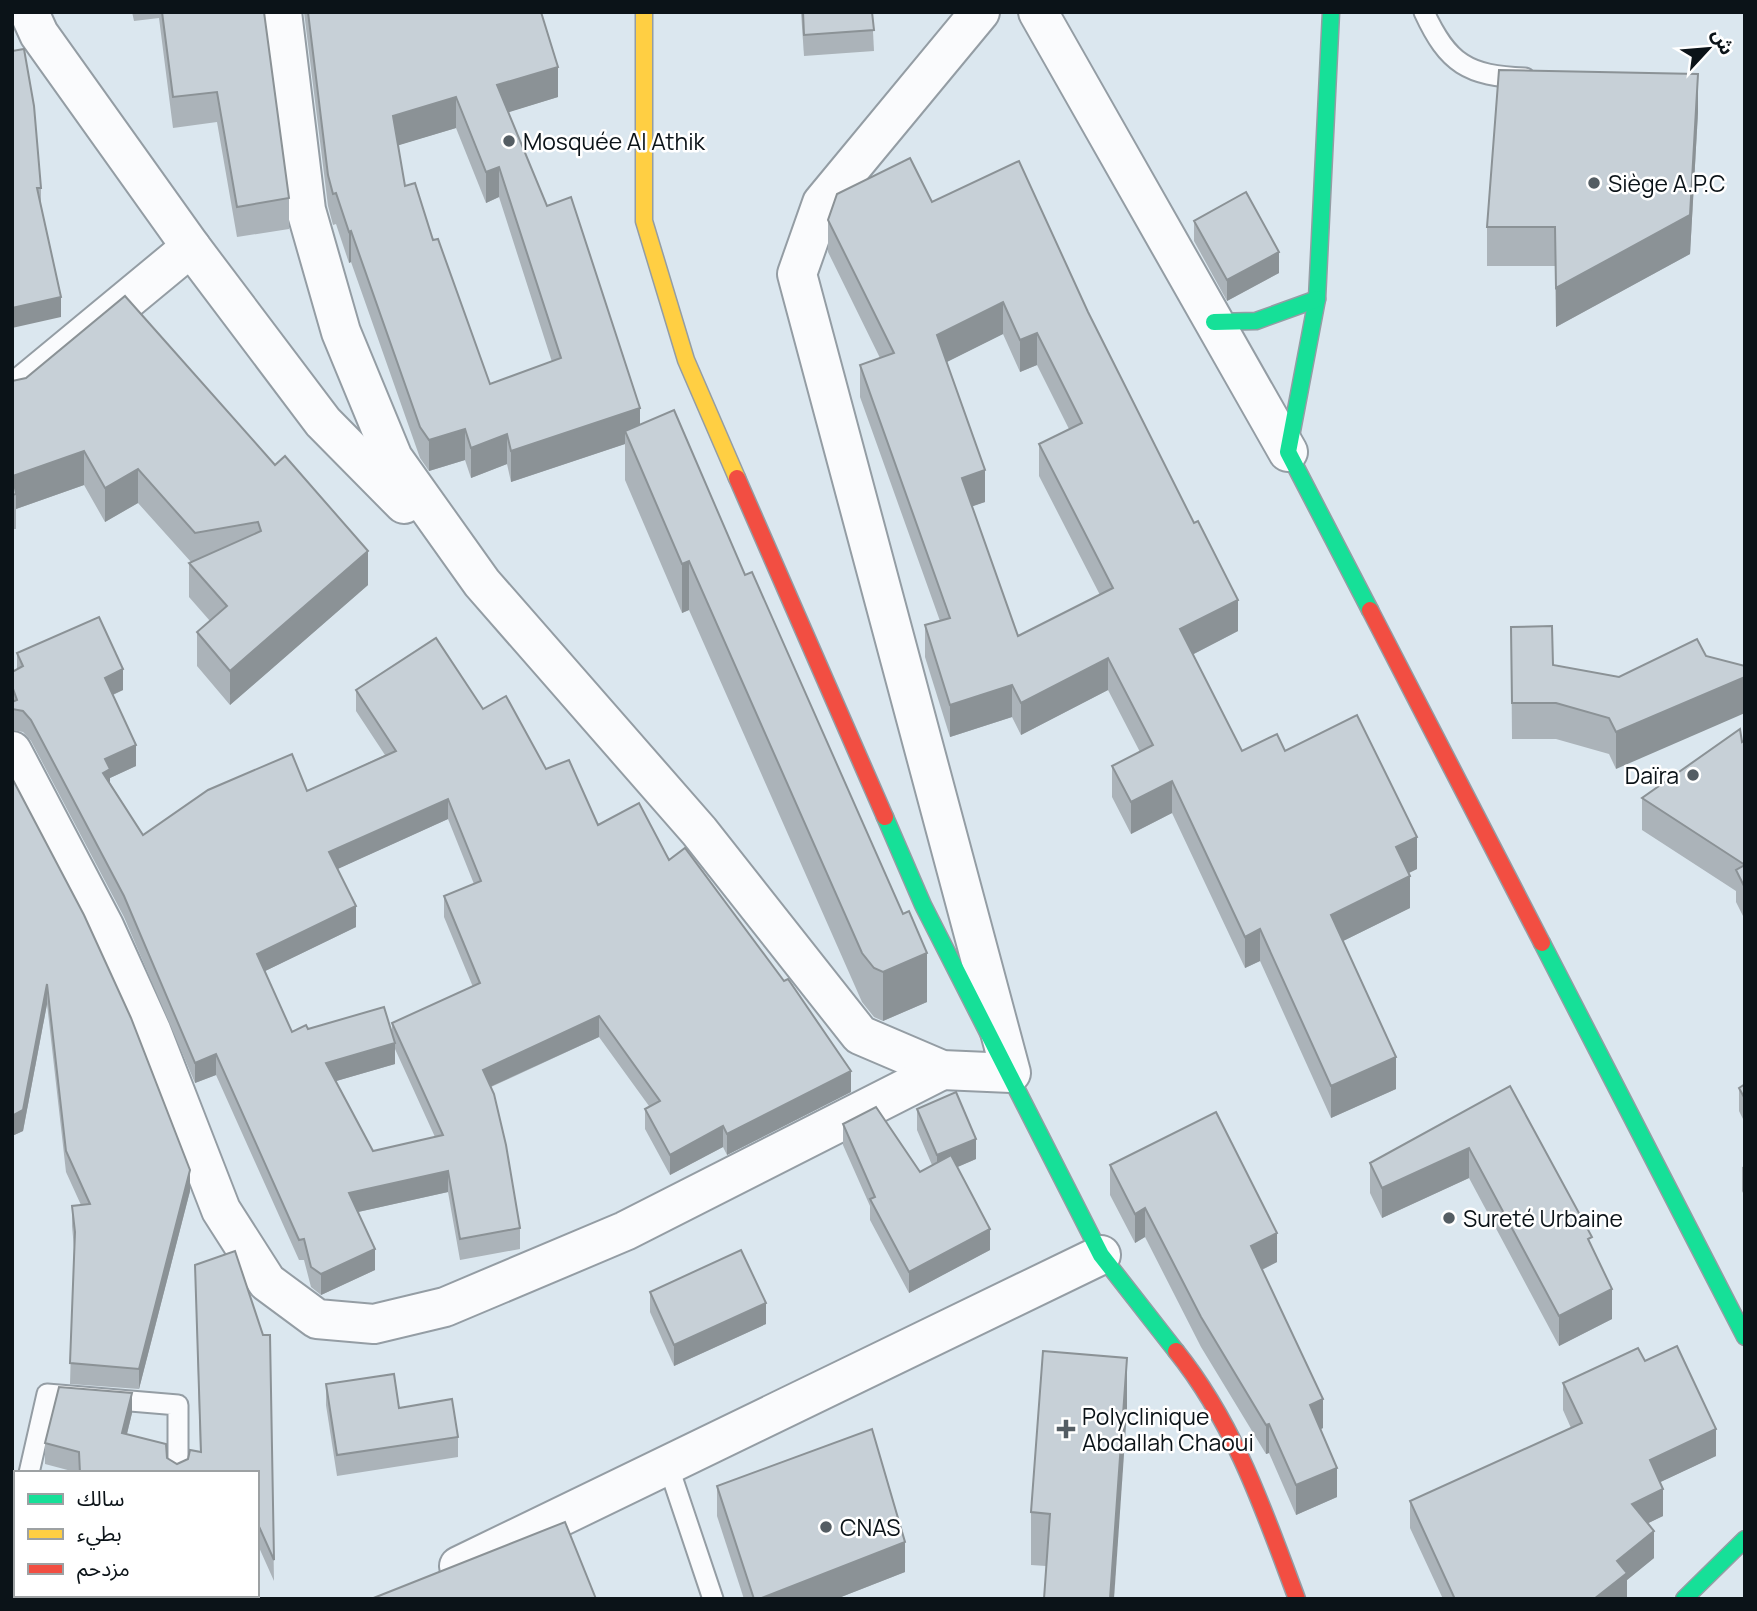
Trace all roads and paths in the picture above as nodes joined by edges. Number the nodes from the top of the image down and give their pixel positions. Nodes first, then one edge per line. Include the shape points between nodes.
1 (29, 12) edge
2 (282, 12) edge
3 (644, 12) edge
4 (980, 12) edge
5 (1038, 12) edge
6 (1331, 12) edge
7 (1424, 12) edge
8 (1550, 79) edge
9 (191, 247) junction
10 (1317, 299) junction
11 (1214, 322) junction
12 (12, 396) edge
13 (1289, 452) junction
14 (482, 583) junction
15 (12, 751) edge
16 (942, 1070) junction
17 (1011, 1073) junction
18 (1101, 1255) junction
19 (1745, 1337) edge
20 (668, 1465) junction
21 (29, 1471) edge
22 (178, 1471) edge
23 (1745, 1539) edge
24 (459, 1566) edge
25 (713, 1599) edge
26 (1297, 1599) edge
27 (1684, 1599) edge

1 - 9 street via 39,34
2 - 14 street via 306,210 341,332 393,458
3 - 17 street via 644,221 686,360 923,905
4 - 17 street via 822,203 797,274
5 - 11 street
6 - 10 street
7 - 8 lane via 1438,43 1462,66 1497,77
9 - 12 street
9 - 14 street via 323,422
10 - 11 street via 1267,320 1243,325
10 - 13 street
11 - 13 street
13 - 19 street
14 - 16 street via 699,831 860,1035
15 - 16 street via 151,1030 221,1210 267,1282 317,1319 374,1324 445,1307 625,1231
16 - 17 street
17 - 18 street
18 - 20 street
18 - 26 street via 1193,1372 1247,1465
20 - 24 street
20 - 25 lane
21 - 22 lane via 47,1394 178,1405
23 - 27 street

